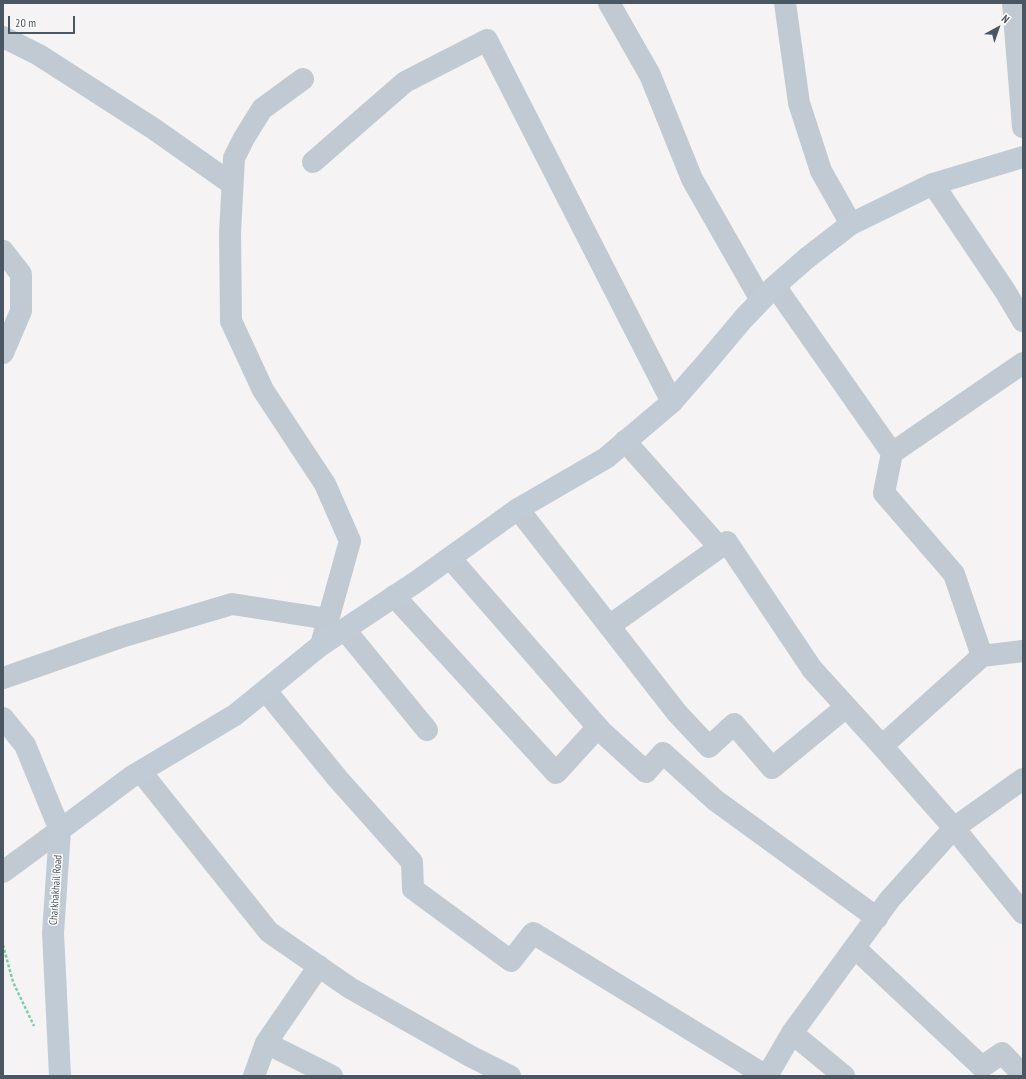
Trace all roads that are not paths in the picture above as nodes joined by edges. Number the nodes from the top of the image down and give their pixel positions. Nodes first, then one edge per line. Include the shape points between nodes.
1 (609, 3) edge
2 (785, 3) edge
3 (1013, 3) edge
4 (3, 37) edge
5 (303, 79) dead end
6 (1023, 127) edge
7 (1023, 157) edge
8 (313, 162) dead end
9 (232, 184) junction
10 (933, 184) junction
11 (851, 224) junction
12 (3, 251) edge
13 (768, 293) junction
14 (1023, 321) edge
15 (3, 352) edge
16 (1023, 363) edge
17 (672, 402) junction
18 (625, 441) junction
19 (892, 453) junction
20 (518, 509) junction
21 (720, 548) junction
22 (450, 558) junction
23 (394, 596) junction
24 (337, 624) junction
25 (609, 626) junction
26 (1023, 651) edge
27 (982, 656) junction
28 (3, 678) edge
29 (266, 691) junction
30 (846, 707) junction
31 (3, 718) edge
32 (598, 726) junction
33 (427, 730) dead end
34 (882, 746) junction
35 (141, 772) junction
36 (1023, 779) edge
37 (954, 828) junction
38 (60, 830) junction
39 (3, 872) edge
40 (1023, 913) edge
41 (877, 918) junction
42 (855, 948) junction
43 (318, 966) junction
44 (792, 1033) junction
45 (266, 1043) junction
46 (1023, 1075) edge
47 (60, 1076) edge
48 (254, 1076) edge
49 (332, 1076) edge
50 (510, 1076) edge
51 (766, 1076) edge
52 (844, 1076) edge

1 - 13 street via 650,75 692,178
2 - 11 street via 799,103 821,171
3 - 6 street
4 - 9 street via 39,55 148,125
5 - 9 street via 262,109 234,158
7 - 10 street
8 - 17 street via 404,82 487,40
9 - 24 street via 231,321 263,390 325,484 350,541
10 - 11 street
10 - 14 street
11 - 13 street
12 - 15 street via 21,274 21,311
13 - 17 street
13 - 19 street
16 - 19 street
17 - 18 street
18 - 20 street via 606,458
18 - 21 street
19 - 27 street via 884,493 954,574
20 - 22 street
20 - 25 street
21 - 25 street
21 - 30 street via 727,542 812,669
22 - 23 street
22 - 32 street
23 - 24 street
23 - 32 street via 556,773
24 - 28 street via 232,604 122,637
24 - 29 street via 321,645
24 - 33 street
25 - 30 street via 709,748 734,724 772,768
26 - 27 street
27 - 34 street
29 - 35 street via 235,715
29 - 51 street via 412,862 413,889 511,961 533,933
30 - 34 street
31 - 38 street, Charkhakhail Road via 25,744
32 - 41 street via 646,772 664,753 715,800
34 - 37 street
35 - 38 street
35 - 43 street via 269,932
36 - 37 street
37 - 40 street
37 - 41 street via 890,899
38 - 39 street
38 - 47 street, Charkhakhail Road via 52,933
41 - 42 street
42 - 44 street
42 - 46 street via 982,1067 1002,1053
43 - 45 street
43 - 50 street via 357,992
44 - 51 street
44 - 52 street
45 - 48 street
45 - 49 street

